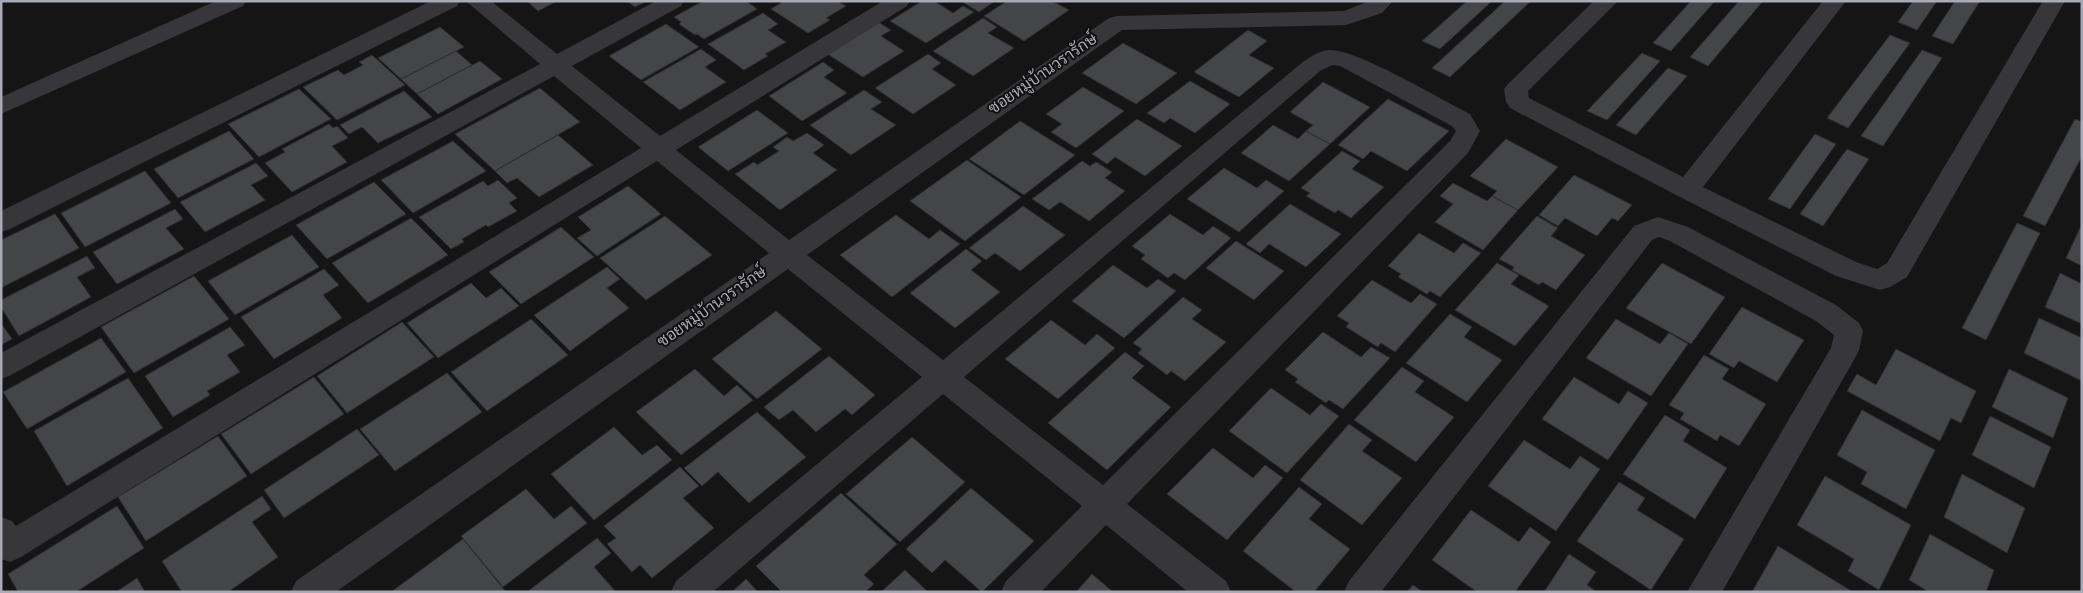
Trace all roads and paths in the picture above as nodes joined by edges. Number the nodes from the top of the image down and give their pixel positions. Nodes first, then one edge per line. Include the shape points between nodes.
1 (235, 1) edge
2 (449, 1) edge
3 (477, 1) edge
4 (672, 1) edge
5 (899, 1) edge
6 (1382, 1) edge
7 (1607, 1) edge
8 (1835, 1) edge
9 (2054, 1) edge
10 (1115, 12) edge
11 (556, 65) junction
12 (1, 106) edge
13 (659, 149) junction
14 (1687, 190) junction
15 (1, 222) edge
16 (788, 254) junction
17 (1, 367) edge
18 (944, 377) junction
19 (1104, 504) junction
20 (1, 531) edge
21 (308, 592) edge
22 (688, 592) edge
23 (1018, 592) edge
24 (1214, 592) edge
25 (1361, 592) edge
26 (1704, 592) edge

1 - 12 street
2 - 15 street
3 - 11 street
4 - 11 street
5 - 13 street
6 - 10 street, ซอยหมู่บ้านวรารักษ์ via 1374,8 1346,18
7 - 14 street via 1516,88 1518,102
8 - 14 street
9 - 14 street via 1897,270 1880,280 1846,269
10 - 16 street, ซอยหมู่บ้านวรารักษ์
11 - 13 street
11 - 17 street
13 - 16 street
13 - 20 street via 10,547
16 - 18 street
16 - 21 street, ซอยหมู่บ้านวรารักษ์
18 - 19 street
18 - 19 street via 1312,66 1329,57 1345,59 1461,120 1468,131 1459,147
18 - 22 street
19 - 23 street
19 - 24 street
25 - 26 street via 1643,233 1658,227 1679,234 1818,309 1849,331 1845,350

